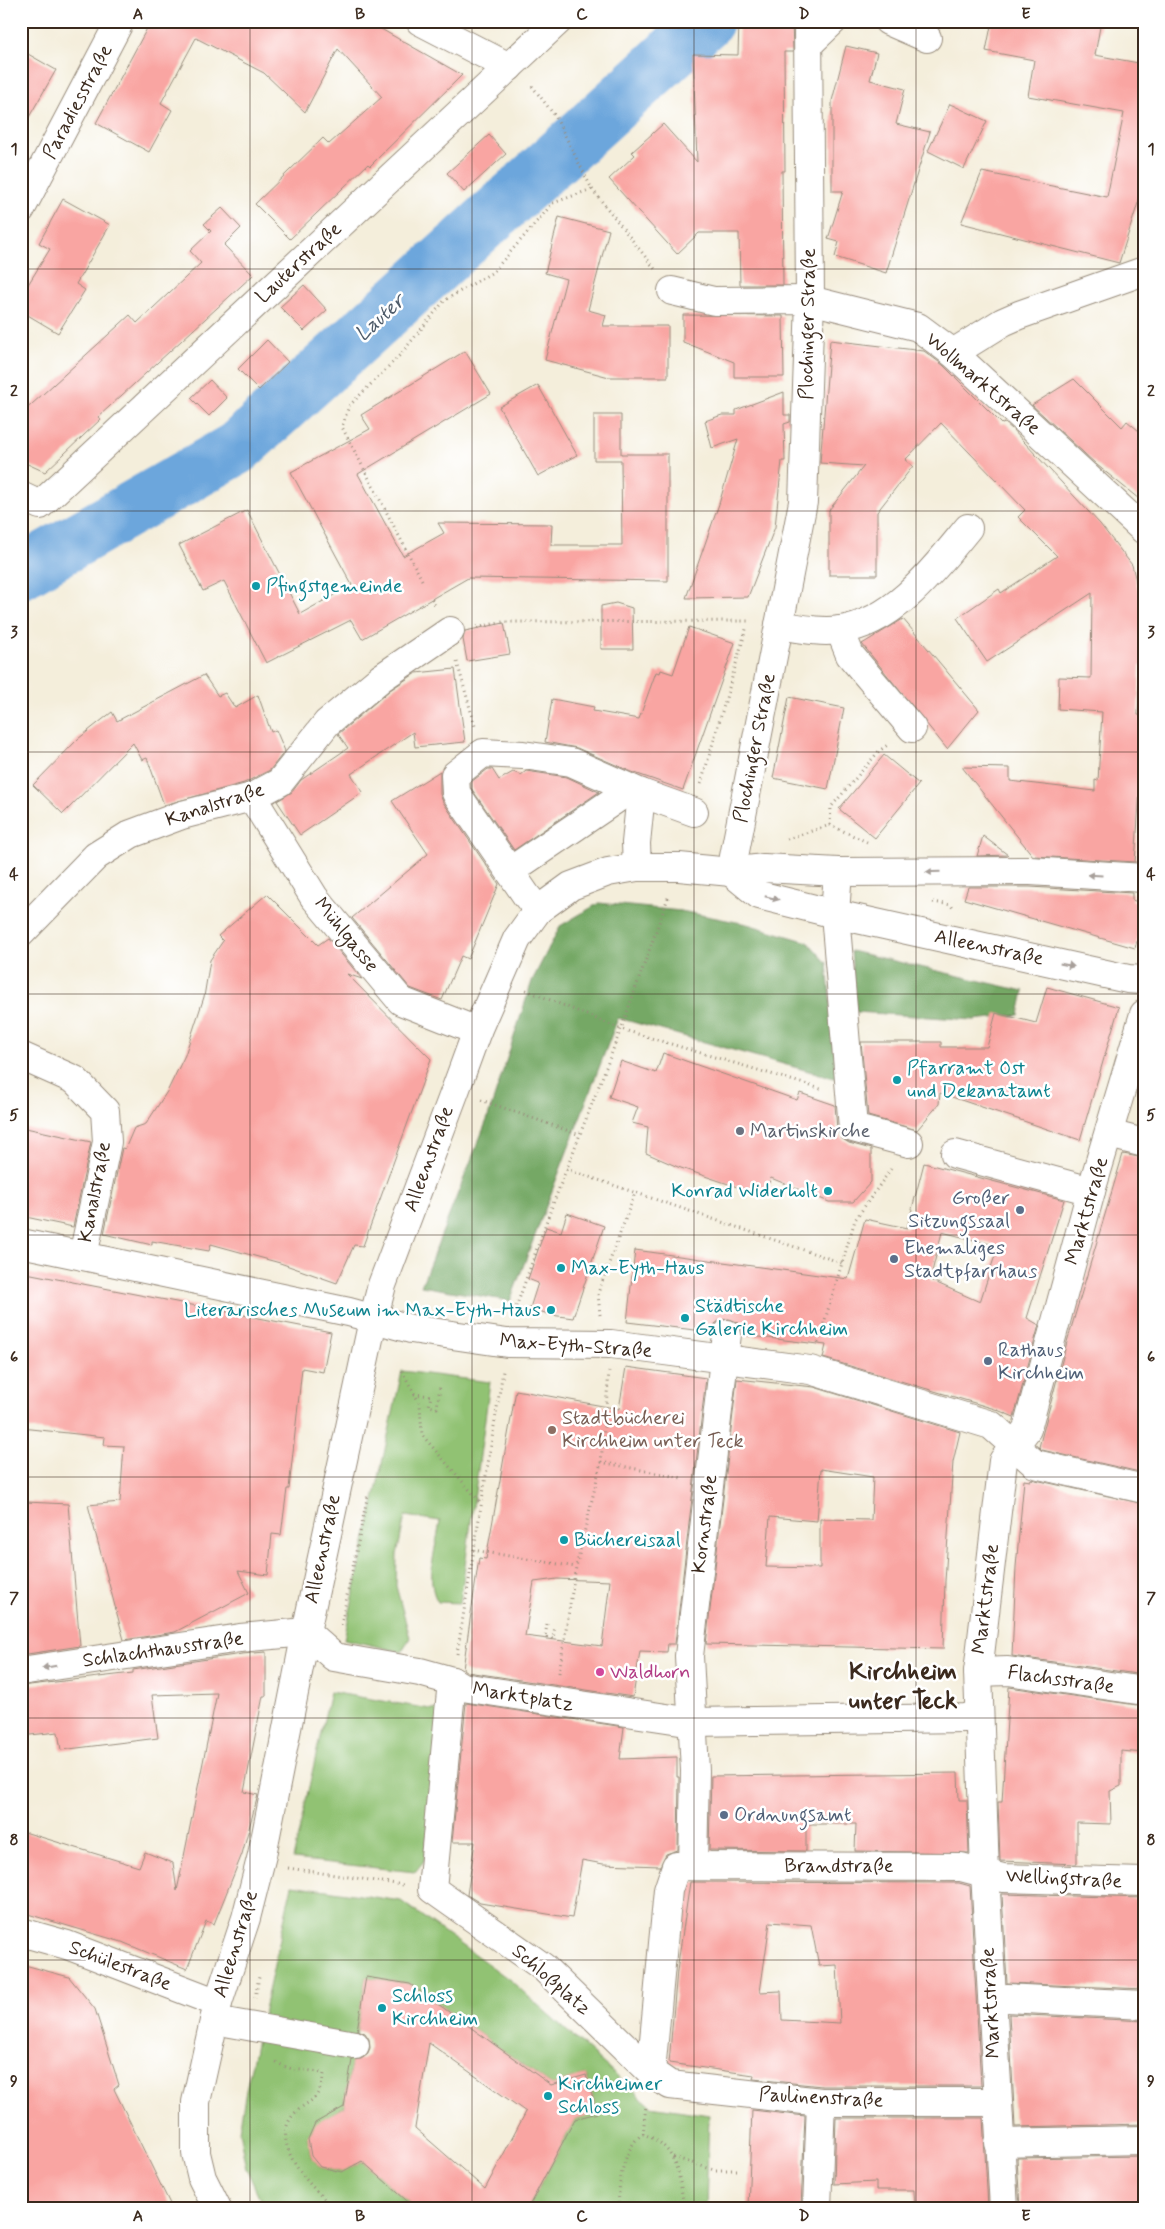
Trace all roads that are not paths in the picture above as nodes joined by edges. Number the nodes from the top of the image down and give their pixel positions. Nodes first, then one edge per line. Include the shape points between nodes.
1 (120, 21) edge
2 (420, 21) edge
3 (558, 21) edge
4 (833, 21) edge
5 (888, 21) edge
6 (809, 33) edge
7 (927, 38) dead end
8 (519, 74) junction
9 (21, 209) edge
10 (1144, 271) edge
11 (672, 291) road end
12 (810, 300) junction
13 (954, 353) junction
14 (31, 501) edge
15 (968, 528) dead end
16 (1144, 530) edge
17 (779, 625) junction
18 (840, 630) junction
19 (450, 631) road end
20 (912, 728) road end
21 (636, 791) junction
22 (252, 797) junction
23 (694, 812) road end
24 (637, 867) junction
25 (510, 871) junction
26 (731, 872) junction
27 (838, 872) junction
28 (1144, 878) edge
29 (538, 910) junction
30 (835, 914) junction
31 (21, 934) edge
32 (1144, 980) edge
33 (1144, 1014) edge
34 (477, 1031) junction
35 (21, 1056) edge
36 (1109, 1134) junction
37 (909, 1143) dead end
38 (1144, 1143) edge
39 (955, 1154) dead end
40 (1091, 1191) junction
41 (21, 1243) edge
42 (83, 1256) junction
43 (373, 1320) junction
44 (725, 1346) junction
45 (1014, 1445) junction
46 (1144, 1489) edge
47 (306, 1632) junction
48 (21, 1671) edge
49 (978, 1672) junction
50 (452, 1681) junction
51 (1144, 1691) edge
52 (978, 1714) junction
53 (693, 1722) junction
54 (693, 1865) junction
55 (985, 1873) junction
56 (1144, 1882) edge
57 (21, 1932) edge
58 (1007, 1998) dead end
59 (1144, 2005) edge
60 (216, 2012) junction
61 (355, 2045) dead end
62 (651, 2072) junction
63 (820, 2102) junction
64 (996, 2102) junction
65 (1144, 2140) edge
66 (999, 2143) junction
67 (217, 2208) edge
68 (817, 2208) edge
69 (1004, 2208) edge

1 - 9 street, Paradiesstraße
2 - 8 street
3 - 8 street, Lauterstraße
4 - 6 street
5 - 7 street
6 - 12 street, Plochinger Straße
8 - 14 street, Lauterstraße
10 - 13 street via 1019,314
11 - 12 street, Wollmarktstraße via 714,301
12 - 13 street, Wollmarktstraße via 918,327
12 - 17 street, Plochinger Straße via 803,502
13 - 16 street, Wollmarktstraße
15 - 18 street via 927,578 899,603 865,623
17 - 18 street
17 - 26 street, Plochinger Straße
18 - 20 street via 850,654
19 - 22 street, Kanalstraße via 381,678 327,723 280,782
21 - 23 street
21 - 24 street
21 - 25 street
21 - 25 street via 571,762 523,754 483,753 454,775 456,793
22 - 31 street, Kanalstraße via 182,815 131,834 96,856
22 - 34 street, Mühlgasse via 314,897 401,1001
24 - 26 street, Alleenstraße
24 - 29 street, Alleenstraße via 608,872 571,886
25 - 29 street
26 - 27 street, Alleenstraße via 764,868
26 -> 30 street, Alleenstraße via 759,894
28 -> 27 street, Alleenstraße via 1030,871
27 - 30 street
29 - 34 street, Alleenstraße via 517,939
30 -> 32 street, Alleenstraße
30 - 37 street via 853,1128
33 - 36 street, Marktstraße
34 - 43 street, Alleenstraße via 382,1285
35 - 42 street, Kanalstraße via 75,1080 105,1111 107,1142
36 - 38 street
36 - 40 street, Marktstraße
39 - 40 street
40 - 45 street, Marktstraße via 1027,1429
41 - 42 street, Max-Eyth-Straße
42 - 43 street, Max-Eyth-Straße via 349,1312
43 - 44 street, Max-Eyth-Straße via 507,1343
43 - 47 street, Alleenstraße
44 - 45 street, Max-Eyth-Straße via 991,1425
44 - 53 street, Kornstraße via 689,1656
45 - 46 street, Max-Eyth-Straße via 1035,1464
45 - 49 street, Marktstraße via 1003,1461
47 -> 48 street, Schlachthausstraße via 240,1638
47 - 50 street, Marktplatz via 334,1657
47 - 60 street, Alleenstraße via 262,1855
49 - 51 street, Flachsstraße via 1008,1671
49 - 52 street, Marktstraße
50 - 53 street, Marktplatz via 462,1687
50 - 62 street, Schloßplatz via 432,1889 543,1967
52 - 53 street, Marktplatz via 966,1718
52 - 55 street, Marktstraße
53 - 54 street
54 - 55 street, Brandstraße via 961,1867
54 - 62 street via 676,1866 668,1890
55 - 56 street, Wellingstraße via 1003,1878
55 - 64 street, Marktstraße
57 - 60 street, Schülestraße via 67,1945
58 - 59 street
60 - 61 street, Schülestraße
60 - 67 street, Alleenstraße via 196,2102 196,2153 202,2178
62 - 63 street, Paulinenstraße via 670,2084
63 - 64 street, Paulinenstraße
63 - 68 street
64 - 66 street, Marktstraße
65 - 66 street
66 - 69 street, Marktstraße

